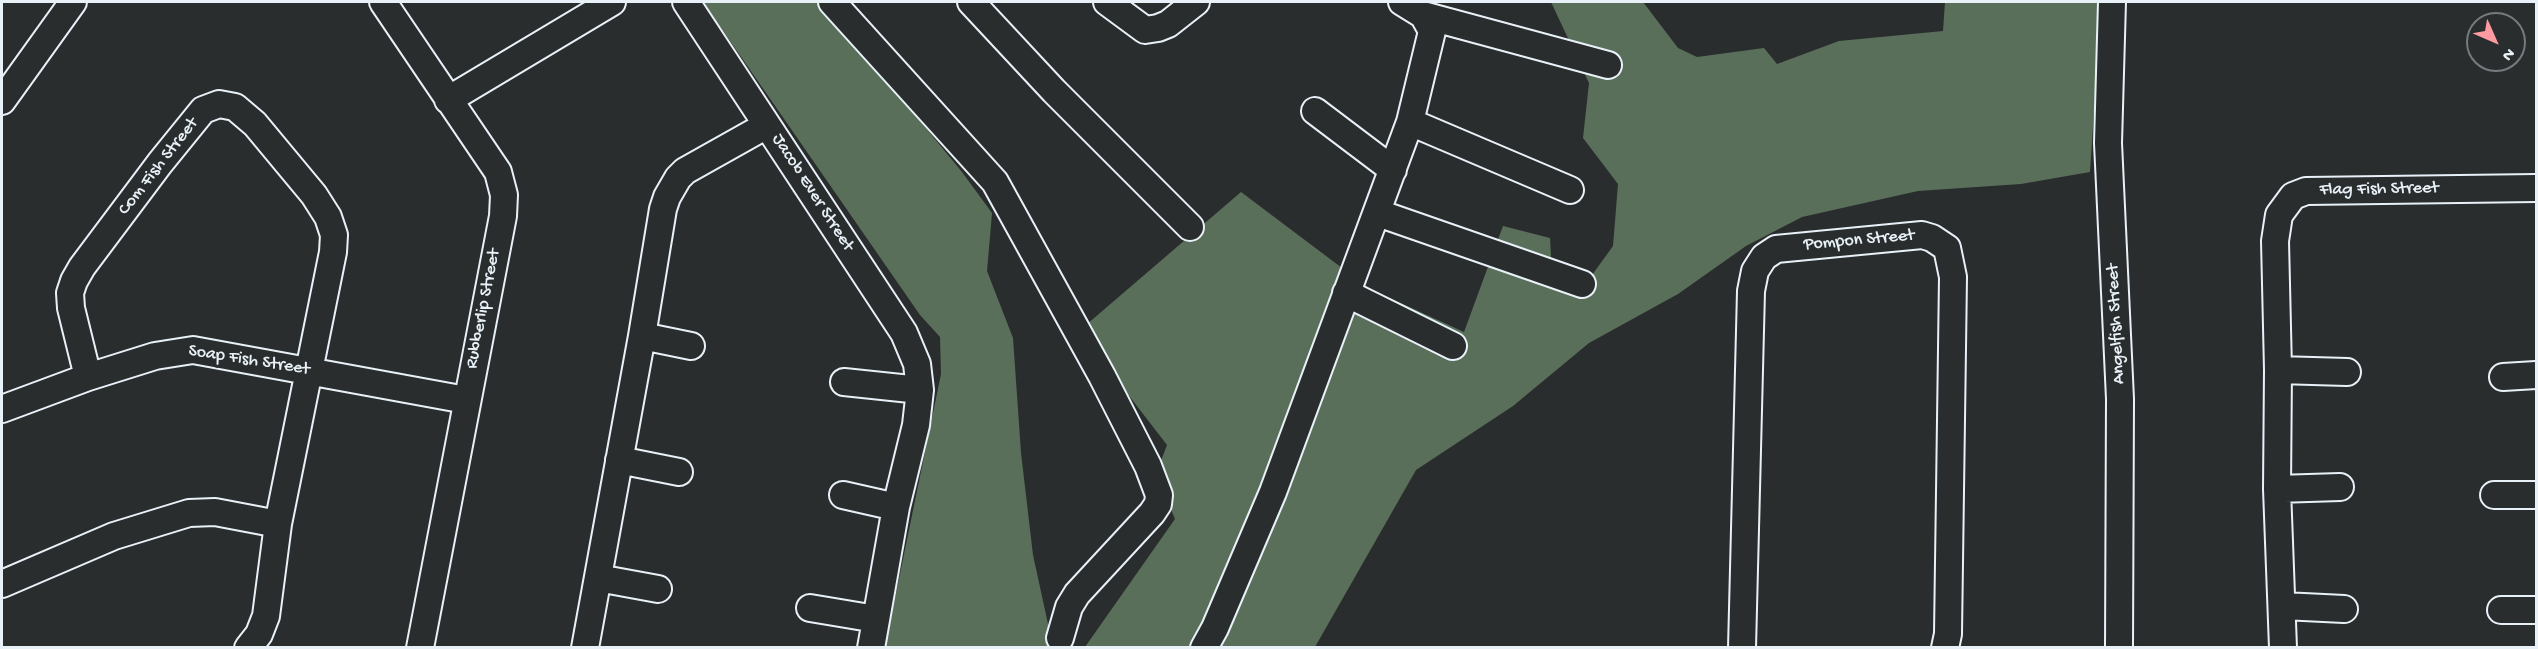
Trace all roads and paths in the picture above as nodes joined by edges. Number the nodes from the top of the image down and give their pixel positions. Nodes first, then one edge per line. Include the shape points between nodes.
1 (73, 2) edge
2 (383, 2) edge
3 (612, 2) edge
4 (686, 2) edge
5 (832, 2) edge
6 (971, 2) edge
7 (1107, 2) edge
8 (1196, 2) edge
9 (1402, 2) edge
10 (2112, 2) edge
11 (1423, 15) junction
12 (1608, 65) dead end
13 (448, 100) junction
14 (2, 101) edge
15 (1315, 111) dead end
16 (1410, 122) junction
17 (767, 125) junction
18 (1393, 170) junction
19 (2536, 188) edge
20 (1570, 190) dead end
21 (1378, 213) junction
22 (1190, 227) dead end
23 (1582, 284) dead end
24 (1346, 293) junction
25 (642, 336) junction
26 (691, 346) dead end
27 (1453, 346) dead end
28 (309, 369) junction
29 (2278, 370) junction
30 (2347, 372) dead end
31 (2536, 375) edge
32 (88, 377) junction
33 (2503, 377) dead end
34 (844, 382) dead end
35 (920, 390) junction
36 (466, 400) junction
37 (2, 409) edge
38 (620, 460) junction
39 (678, 471) dead end
40 (2340, 487) dead end
41 (2277, 489) junction
42 (843, 495) dead end
43 (2494, 495) dead end
44 (2536, 495) edge
45 (896, 507) junction
46 (278, 524) junction
47 (598, 578) junction
48 (2, 584) edge
49 (658, 589) dead end
50 (2283, 606) junction
51 (810, 608) dead end
52 (2344, 609) dead end
53 (2501, 610) dead end
54 (2536, 610) edge
55 (876, 619) junction
56 (1059, 638) dead end
57 (248, 648) edge
58 (420, 648) edge
59 (585, 648) edge
60 (871, 648) edge
61 (1204, 648) edge
62 (1742, 648) edge
63 (1945, 648) edge
64 (2119, 648) edge
65 (2283, 648) edge

1 - 14 street
2 - 13 street, Rubberlip Street
3 - 13 street
4 - 17 street, Jacob Ever Street
5 - 56 street via 994,182 1102,376 1159,495 1152,513 1077,594
6 - 22 street
7 - 8 street via 1145,30 1168,24
9 - 11 street
10 - 64 street, Angelfish Street via 2108,143 2120,399
11 - 12 street
11 - 16 street via 1432,31
13 - 36 street, Rubberlip Street via 498,172 504,195
15 - 18 street
16 - 18 street
16 - 20 street
17 - 25 street via 685,171 671,189 663,209
17 - 35 street, Jacob Ever Street via 907,339 918,364
18 - 21 street
19 - 29 street, Flag Fish Street via 2332,189 2293,196 2279,215 2275,231
21 - 23 street
21 - 24 street
24 - 27 street
24 - 61 street via 1273,492
25 - 26 street
25 - 38 street
28 - 32 street, Soap Fish Street via 193,350 155,356
28 - 32 street, Com Fish Street via 333,252 332,227 314,195 255,124 235,107 219,104 203,110 74,281 71,308
28 - 36 street, Soap Fish Street
28 - 46 street, Com Fish Street
29 - 30 street
29 - 41 street, Flag Fish Street
31 - 33 street
32 - 37 street, Soap Fish Street
34 - 35 street
35 - 45 street, Jacob Ever Street via 916,425
36 - 58 street, Rubberlip Street
38 - 39 street
38 - 47 street
40 - 41 street
41 - 50 street, Flag Fish Street
42 - 45 street
43 - 44 street
45 - 55 street, Jacob Ever Street
46 - 48 street via 215,512 189,513 114,536
46 - 57 street, Com Fish Street via 266,616
47 - 49 street
47 - 59 street
50 - 52 street
50 - 65 street, Flag Fish Street
51 - 55 street
53 - 54 street
55 - 60 street, Jacob Ever Street
62 - 63 street, Pompon Street via 1751,291 1755,271 1764,257 1776,249 1922,235 1947,248 1953,277

